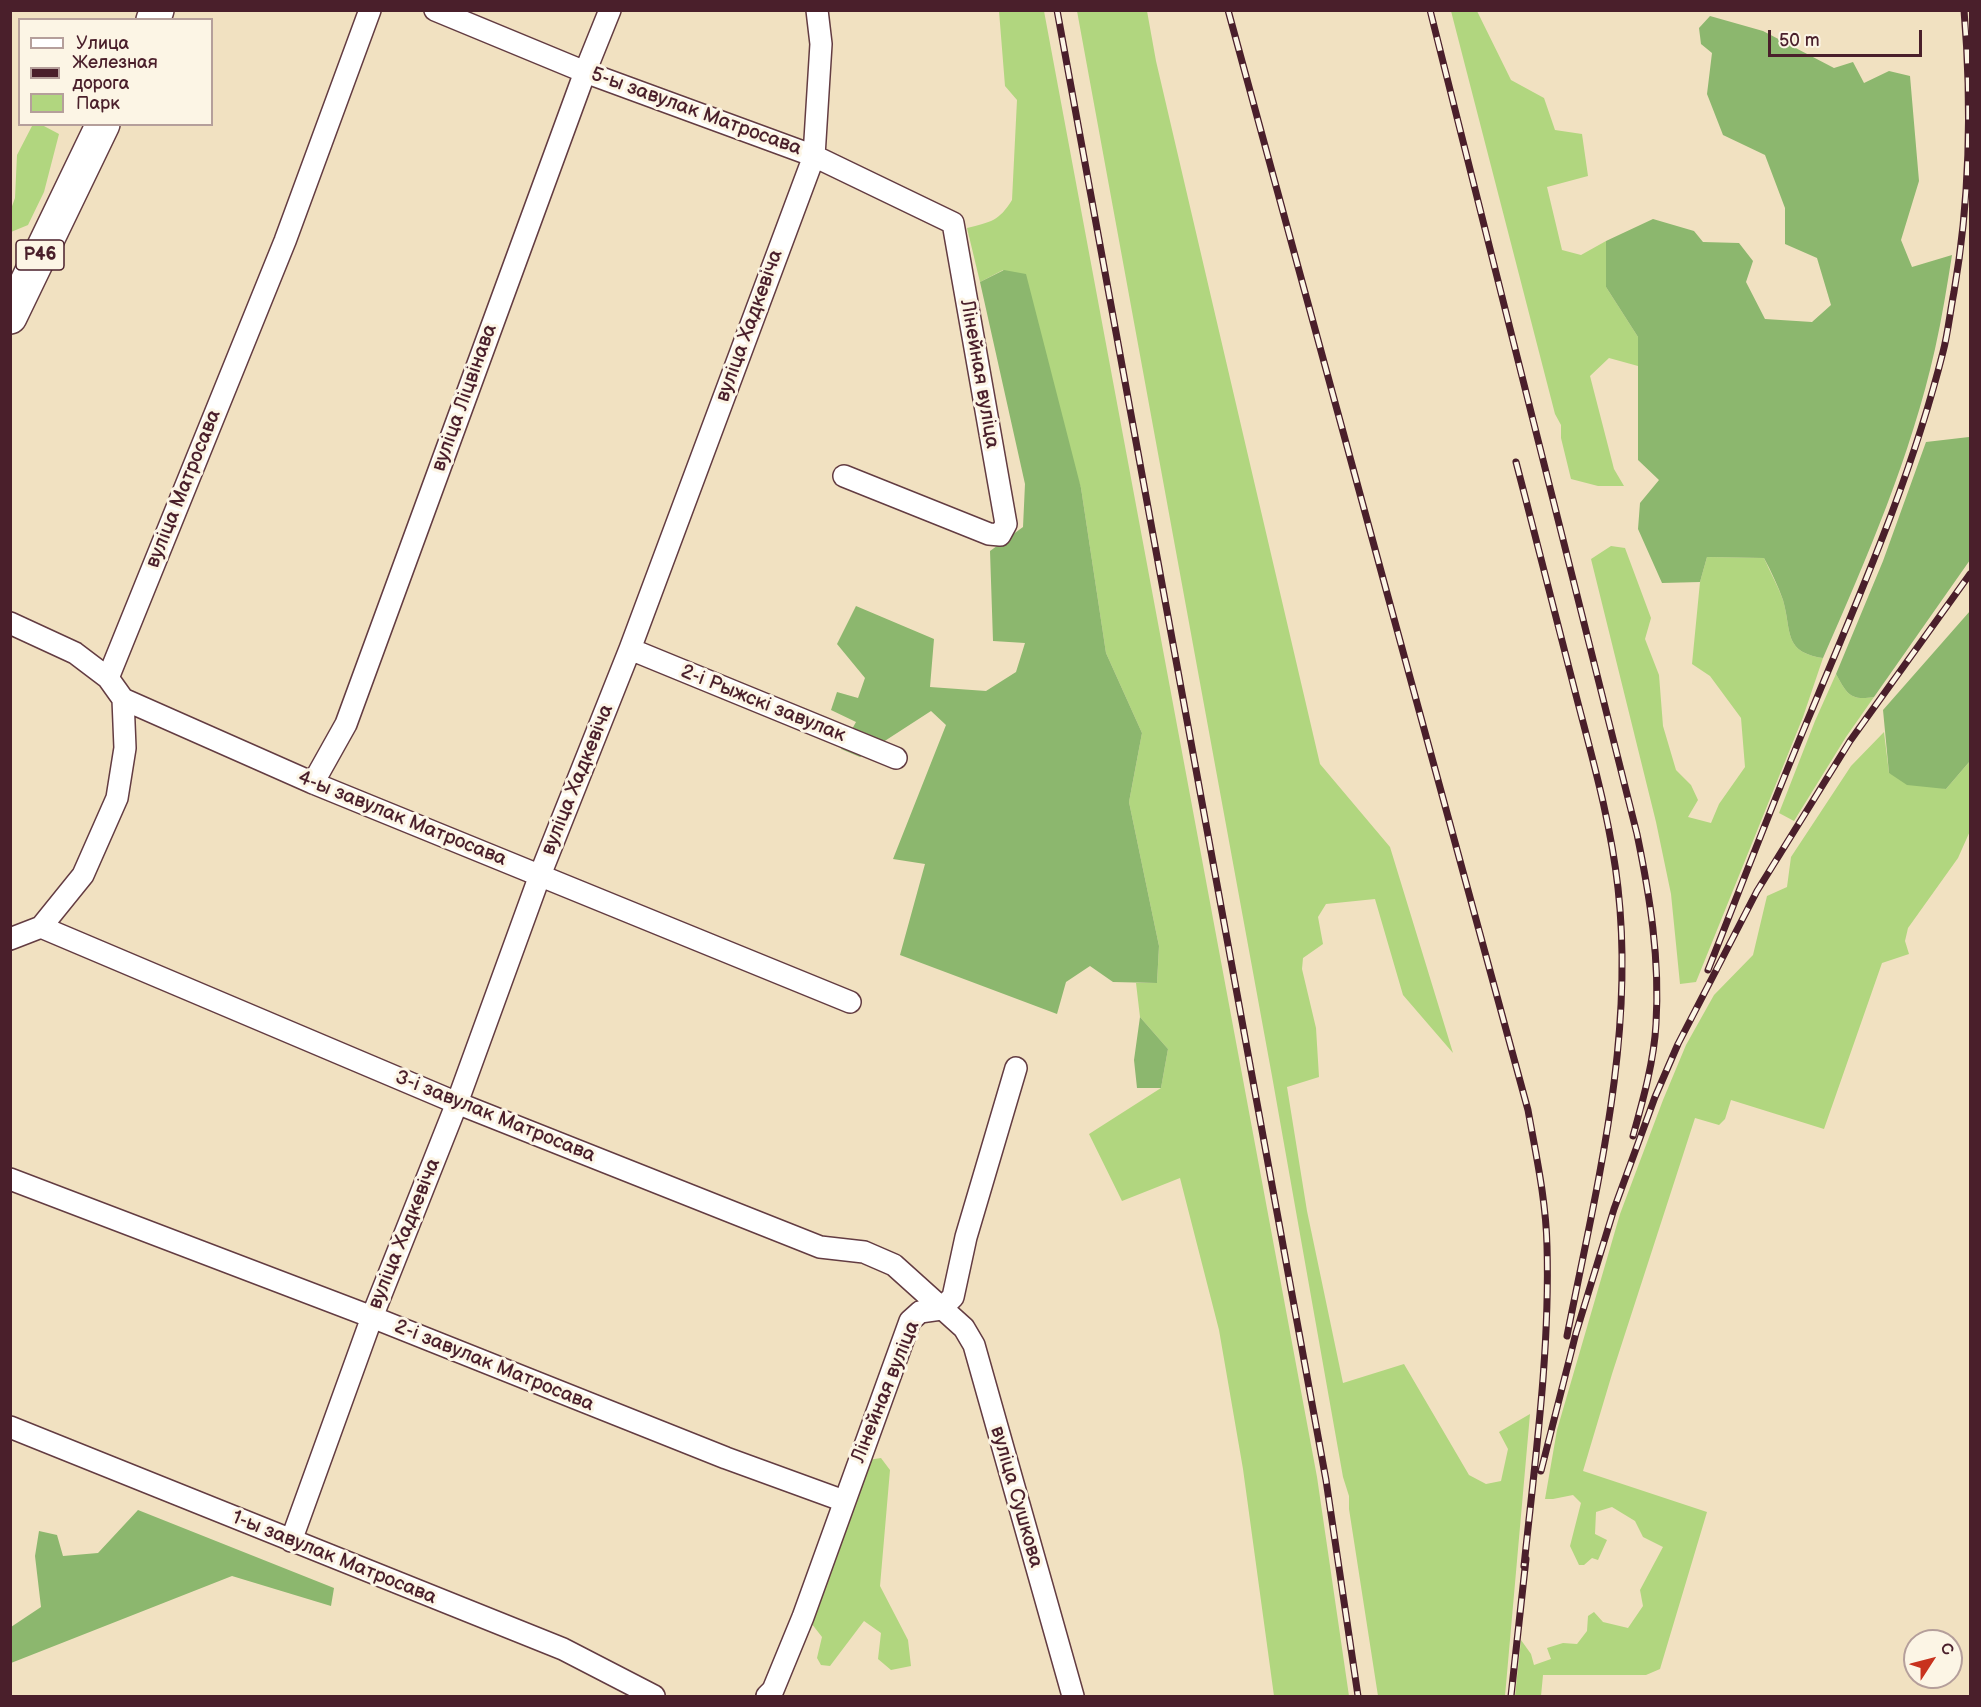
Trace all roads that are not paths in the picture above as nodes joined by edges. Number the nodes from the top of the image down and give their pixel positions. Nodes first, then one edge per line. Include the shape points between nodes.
1 (370, 10) edge
2 (435, 10) edge
3 (610, 10) edge
4 (817, 10) edge
5 (585, 72) junction
6 (102, 126) edge
7 (814, 156) junction
8 (953, 223) joint
9 (10, 317) edge
10 (844, 476) dead end
11 (10, 623) edge
12 (630, 649) junction
13 (108, 678) junction
14 (123, 699) junction
15 (896, 758) dead end
16 (313, 783) junction
17 (540, 875) junction
18 (41, 927) junction
19 (10, 939) edge
20 (850, 1002) dead end
21 (1016, 1068) dead end
22 (457, 1103) junction
23 (10, 1179) edge
24 (941, 1309) junction
25 (372, 1317) junction
26 (10, 1427) edge
27 (844, 1501) junction
28 (291, 1541) junction
29 (654, 1696) edge
30 (767, 1696) edge
31 (1073, 1696) edge

1 - 13 street, вуліца Матросава via 285,241
2 - 5 street, 5-ы завулак Матросава
3 - 5 street, вуліца Ліцвінава
4 - 7 street, вуліца Хадкевіча via 821,44
5 - 7 street, 5-ы завулак Матросава
5 - 16 street, вуліца Ліцвінава via 346,724
6 - 9 main road, Р46
7 - 8 street, 5-ы завулак Матросава
7 - 12 street, вуліца Хадкевіча
8 - 10 street, Лінейная вуліца via 1006,524 1000,535 989,534
11 - 13 street via 75,653
12 - 15 street, 2-і Рыжскі завулак
12 - 17 street, вуліца Хадкевіча
13 - 14 street
14 - 16 street, 4-ы завулак Матросава
14 - 18 street via 125,748 117,798 83,875
16 - 17 street, 4-ы завулак Матросава
17 - 20 street, 4-ы завулак Матросава
17 - 22 street, вуліца Хадкевіча
18 - 19 street
18 - 22 street, 3-і завулак Матросава
21 - 24 street, Лінейная вуліца via 966,1237 953,1297
22 - 24 street, 3-і завулак Матросава via 820,1246 864,1252 894,1264
22 - 25 street, вуліца Хадкевіча
23 - 25 street, 2-і завулак Матросава
24 - 27 street, Лінейная вуліца via 920,1312 910,1321
24 - 31 street, вуліца Сушкова via 964,1328 974,1345
25 - 27 street, 2-і завулак Матросава
25 - 28 street, вуліца Хадкевіча
26 - 28 street, 1-ы завулак Матросава
27 - 30 street, Лінейная вуліца via 803,1617
28 - 29 street, 1-ы завулак Матросава via 563,1649

